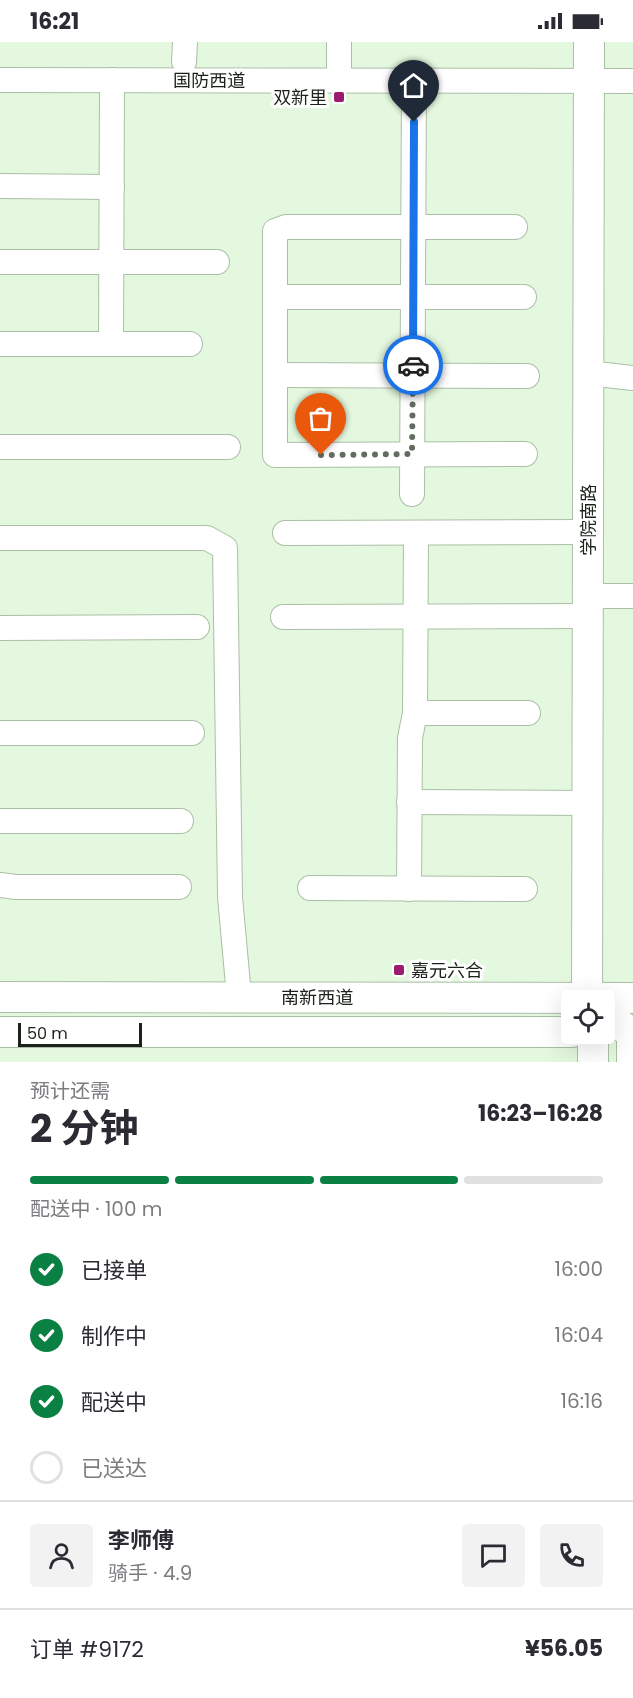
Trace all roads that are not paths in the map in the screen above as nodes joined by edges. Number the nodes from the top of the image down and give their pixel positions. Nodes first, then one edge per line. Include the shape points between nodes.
1 (339, 42) edge
2 (589, 42) edge
3 (0, 80) edge
4 (112, 80) junction
5 (339, 80) junction
6 (414, 80) junction
7 (590, 81) junction
8 (633, 81) edge
9 (0, 186) edge
10 (112, 187) junction
11 (413, 226) junction
12 (515, 227) dead end
13 (0, 262) edge
14 (111, 262) junction
15 (217, 262) dead end
16 (275, 297) junction
17 (413, 297) junction
18 (524, 297) dead end
19 (0, 344) edge
20 (111, 344) junction
21 (190, 344) dead end
22 (588, 373) junction
23 (275, 375) junction
24 (413, 376) junction
25 (527, 376) dead end
26 (633, 378) edge
27 (0, 447) edge
28 (228, 447) dead end
29 (412, 454) junction
30 (525, 454) dead end
31 (412, 494) dead end
32 (588, 532) junction
33 (285, 533) dead end
34 (416, 533) junction
35 (0, 538) edge
36 (633, 596) edge
37 (589, 606) junction
38 (283, 617) dead end
39 (416, 617) junction
40 (197, 627) dead end
41 (0, 628) edge
42 (528, 712) dead end
43 (415, 713) junction
44 (192, 732) dead end
45 (0, 733) edge
46 (409, 802) junction
47 (587, 803) junction
48 (0, 821) edge
49 (182, 821) dead end
50 (0, 885) edge
51 (179, 887) dead end
52 (310, 888) dead end
53 (409, 889) junction
54 (525, 889) dead end
55 (592, 990) edge
56 (239, 996) junction
57 (0, 997) edge
58 (633, 998) edge
59 (615, 1000) edge
60 (561, 1002) edge
61 (615, 1020) edge
62 (0, 1032) edge
63 (561, 1032) edge
64 (615, 1033) edge
65 (633, 1034) edge
66 (593, 1044) edge
67 (593, 1062) edge
68 (632, 1062) edge

1 - 5 street
2 - 7 main road, 学院南路
3 - 4 street, 国防西道
4 - 5 street, 国防西道
4 - 10 street
5 - 6 street, 国防西道
6 - 7 street, 国防西道
6 - 11 street
7 - 8 street, 国防西道
7 - 22 main road, 学院南路
9 - 10 street
10 - 14 street
11 - 12 street
11 - 16 street via 286,226 275,231
11 - 17 street
13 - 14 street
14 - 15 street
14 - 20 street
16 - 17 street
16 - 23 street
17 - 18 street
17 - 24 street
19 - 20 street
20 - 21 street
22 - 26 street
22 - 32 main road, 学院南路
23 - 24 street
23 - 29 street via 275,455
24 - 25 street
24 - 29 street
27 - 28 street
29 - 30 street
29 - 31 street
32 - 34 street
32 - 37 main road, 学院南路
33 - 34 street
34 - 39 street
35 - 56 street via 207,538 225,548 230,897
36 - 37 street
37 - 39 street
37 - 47 main road, 学院南路
38 - 39 street
39 - 43 street
40 - 41 street
42 - 43 street
43 - 46 street via 410,738
44 - 45 street
46 - 47 street
46 - 53 street
47 - 55 main road, 学院南路
48 - 49 street
50 - 51 street
52 - 53 street
53 - 54 street
56 - 57 main road, 南新西道
56 - 60 main road, 南新西道
58 - 59 main road, 南新西道
61 - 65 main road
62 - 63 main road, 南新西道
64 - 65 main road
65 - 68 main road
66 - 67 main road

